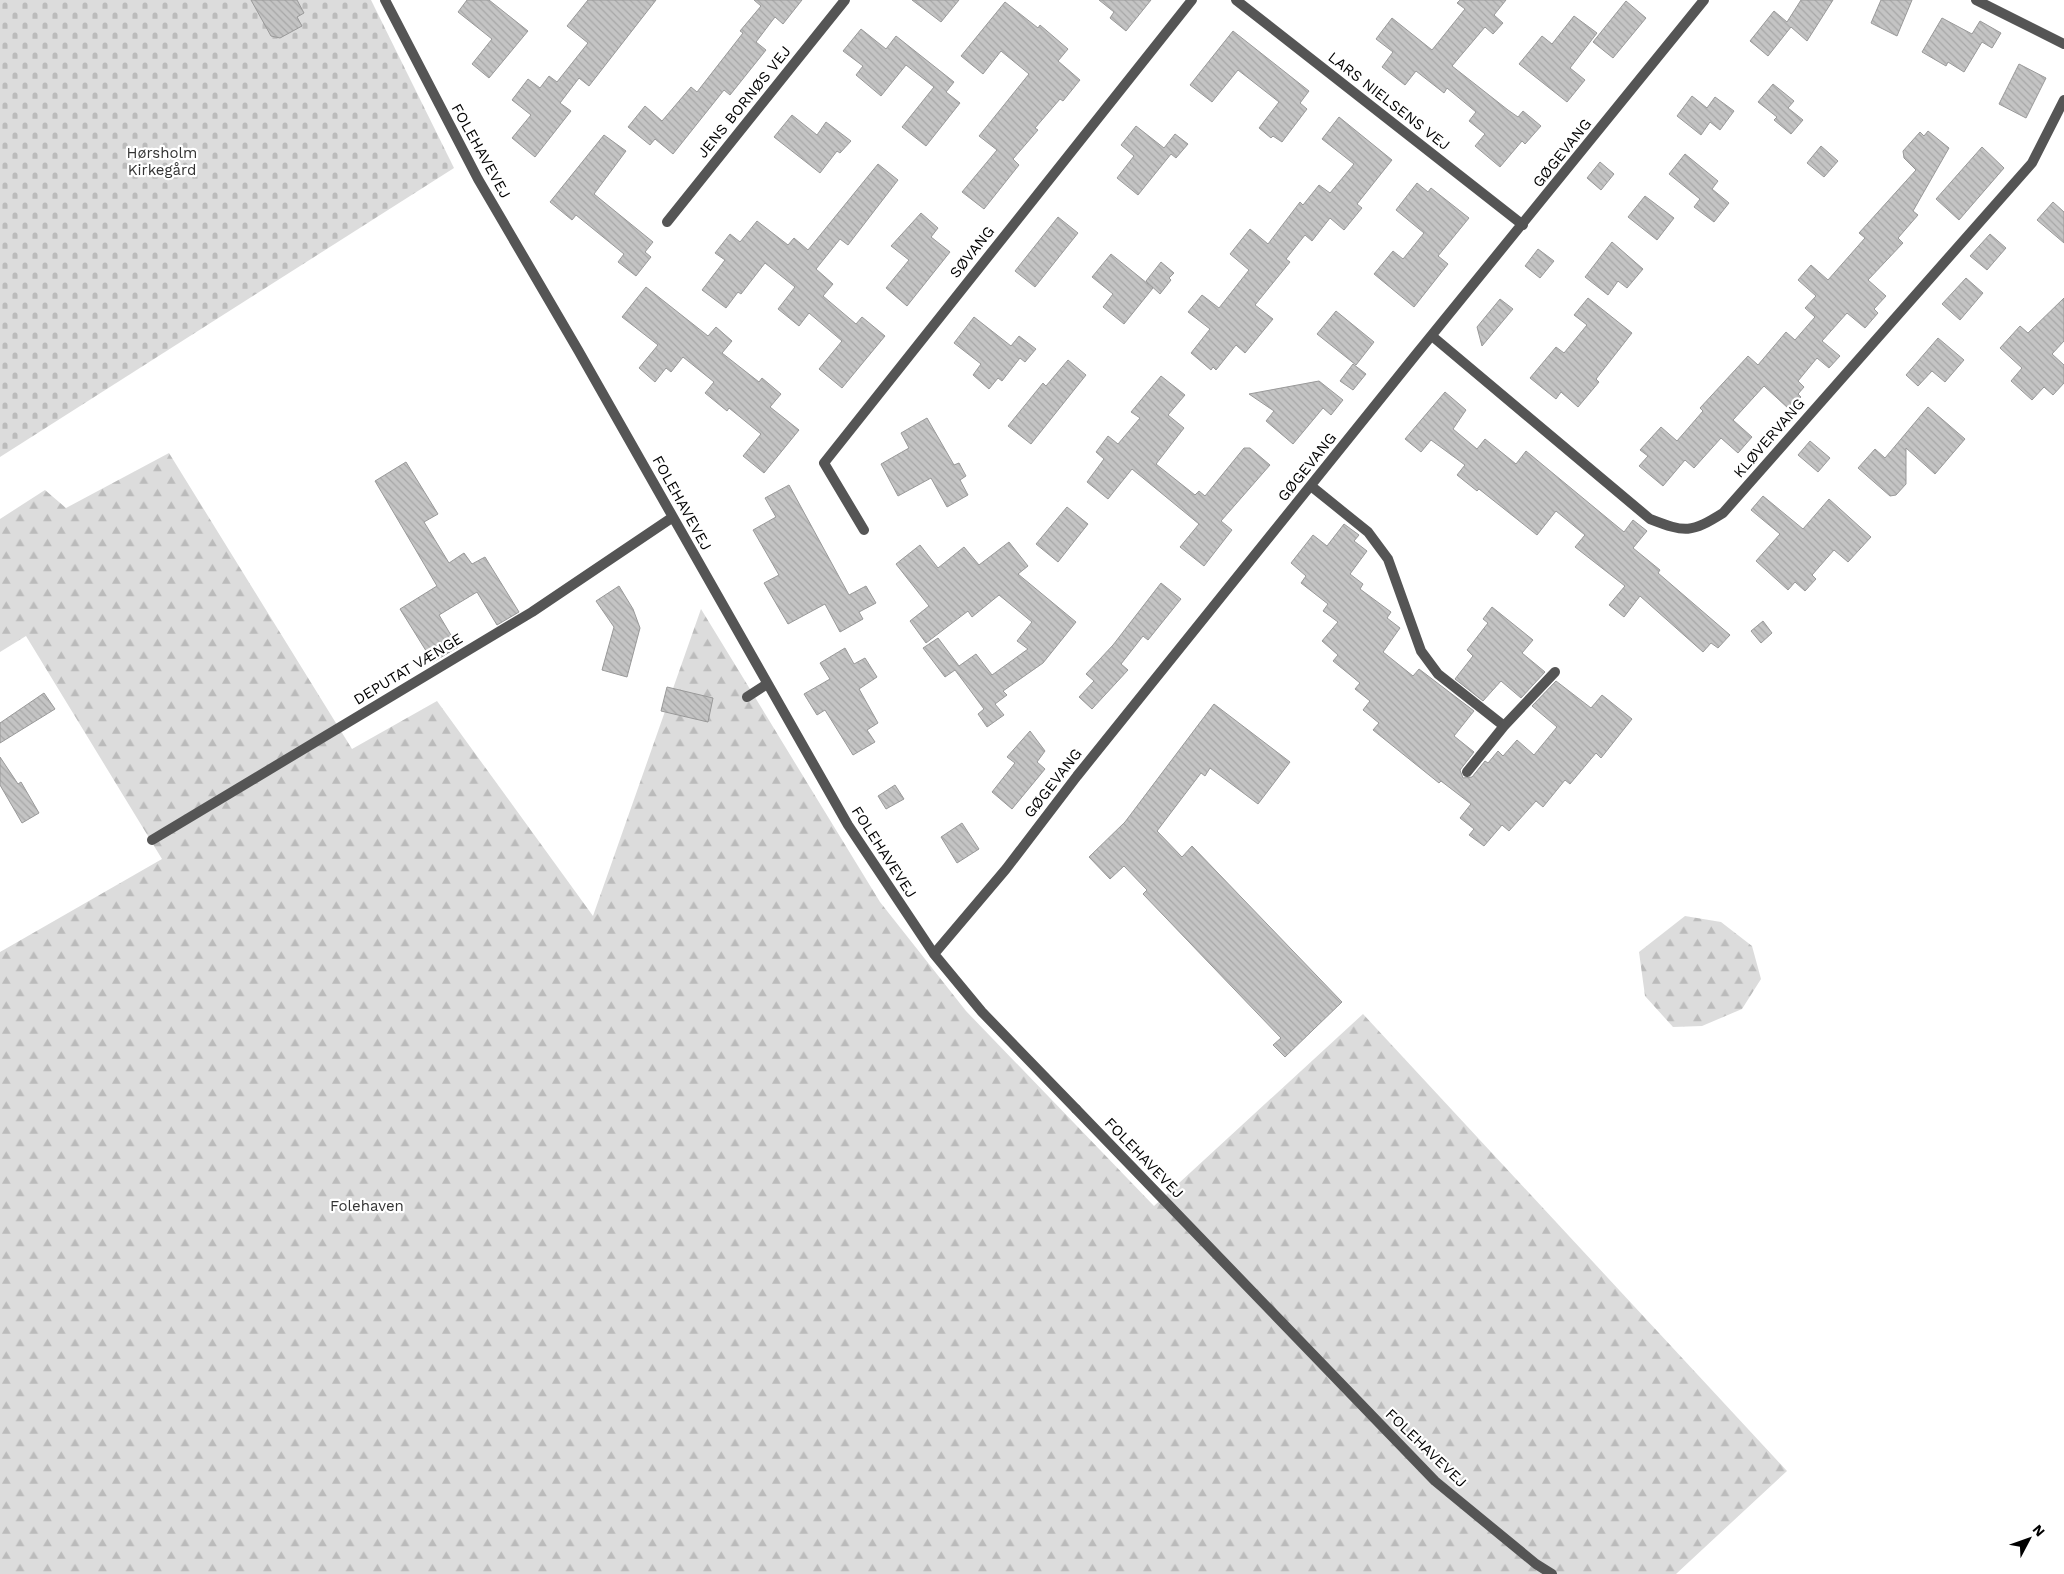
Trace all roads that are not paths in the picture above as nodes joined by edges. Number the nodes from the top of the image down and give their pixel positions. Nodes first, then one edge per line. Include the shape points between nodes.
1 (385, 0) edge
2 (845, 0) edge
3 (1192, 0) edge
4 (1236, 0) edge
5 (1704, 0) edge
6 (1976, 0) edge
7 (2064, 44) edge
8 (2064, 100) edge
9 (667, 222) dead end
10 (1523, 225) junction
11 (1432, 336) junction
12 (1311, 486) junction
13 (673, 517) junction
14 (864, 530) dead end
15 (1555, 672) dead end
16 (768, 684) junction
17 (747, 697) dead end
18 (1504, 726) junction
19 (1466, 772) dead end
20 (152, 840) dead end
21 (934, 954) junction
22 (1552, 1574) edge

1 - 13 street, FOLEHAVEVEJ via 478,179
2 - 9 street, JENS BORNØS VEJ
3 - 14 street, SØVANG via 824,463
4 - 10 street, LARS NIELSENS VEJ
5 - 10 street, GØGEVANG
6 - 7 street
8 - 11 street, KLØVERVANG via 2032,163 1723,513 1700,527 1678,530 1650,519
10 - 11 street, GØGEVANG
11 - 12 street, GØGEVANG
12 - 18 street via 1368,532 1388,559 1421,651 1438,674
12 - 21 street, GØGEVANG via 1006,869
13 - 16 street, FOLEHAVEVEJ
13 - 20 street, DEPUTAT VÆNGE via 532,612
15 - 18 street
16 - 17 street
16 - 21 street, FOLEHAVEVEJ via 848,825
18 - 19 street
21 - 22 street, FOLEHAVEVEJ via 982,1012 1435,1481

